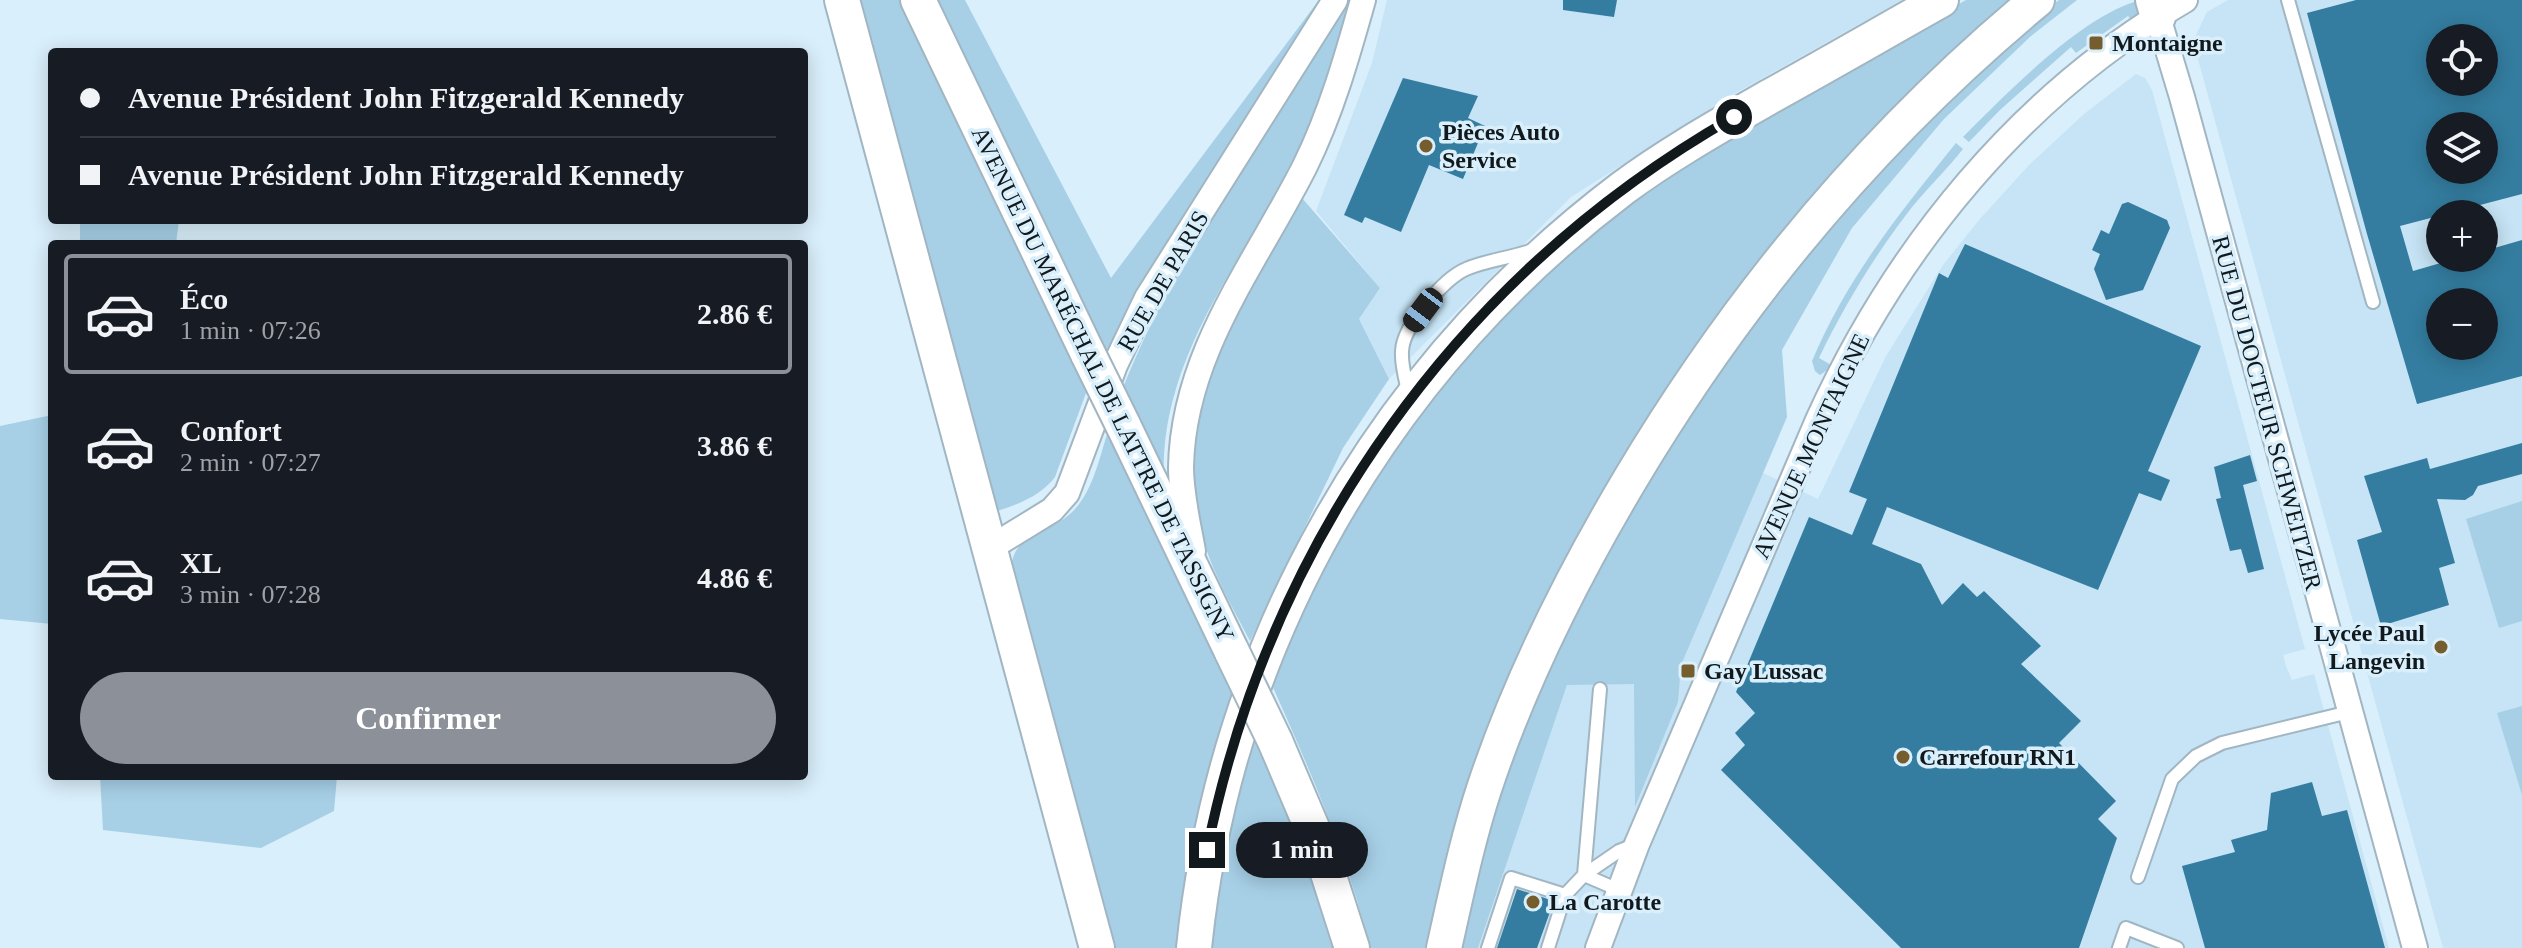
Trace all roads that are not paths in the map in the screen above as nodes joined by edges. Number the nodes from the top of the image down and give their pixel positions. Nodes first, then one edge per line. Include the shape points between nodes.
1 (842, 0) edge
2 (918, 0) edge
3 (1335, 0) edge
4 (1363, 0) edge
5 (1941, 0) edge
6 (2037, 0) edge
7 (2288, 0) edge
8 (2165, 6) edge
9 (1577, 225) junction
10 (2373, 302) dead end
11 (1409, 397) junction
12 (990, 548) junction
13 (1199, 585) junction
14 (1600, 689) dead end
15 (2349, 712) junction
16 (1637, 844) junction
17 (1584, 875) junction
18 (2138, 877) dead end
19 (1619, 890) junction
20 (1565, 895) junction
21 (1097, 948) edge
22 (1194, 948) edge
23 (1352, 948) edge
24 (1444, 948) edge
25 (1488, 948) edge
26 (1548, 948) edge
27 (1598, 948) edge
28 (2119, 948) edge
29 (2177, 948) edge
30 (2415, 948) edge

1 - 12 main road
2 - 13 main road, AVENUE DU MARÉCHAL DE LATTRE DE TASSIGNY, bridge
3 - 12 street, RUE DE PARIS via 1147,298 1115,365 1067,493 1052,510
4 - 13 street via 1325,122 1220,321 1192,392 1182,485
5 - 9 main road via 1679,150
6 - 24 main road via 1915,109 1831,201 1741,311 1664,422 1579,568 1528,675 1484,789
7 - 10 lane
8 - 15 street, RUE DU DOCTEUR SCHWEITZER via 2186,113
8 - 16 street, AVENUE MONTAIGNE via 2066,85 1990,158 1930,228 1883,297 1834,383
9 - 11 main road via 1497,299
9 - 11 lane via 1537,249 1467,268 1445,282 1404,338
11 - 22 main road via 1327,526 1262,665 1212,825
12 - 21 main road
13 - 23 main road, AVENUE DU MARÉCHAL DE LATTRE DE TASSIGNY, bridge via 1318,842
14 - 17 lane
15 - 18 lane via 2222,743 2196,756 2172,779
15 - 30 street, RUE DU DOCTEUR SCHWEITZER
16 - 17 lane
16 - 19 street, AVENUE MONTAIGNE
17 - 19 lane
17 - 20 lane
19 - 27 street, AVENUE MONTAIGNE
20 - 25 lane via 1511,878
20 - 26 lane
28 - 29 lane via 2126,928

